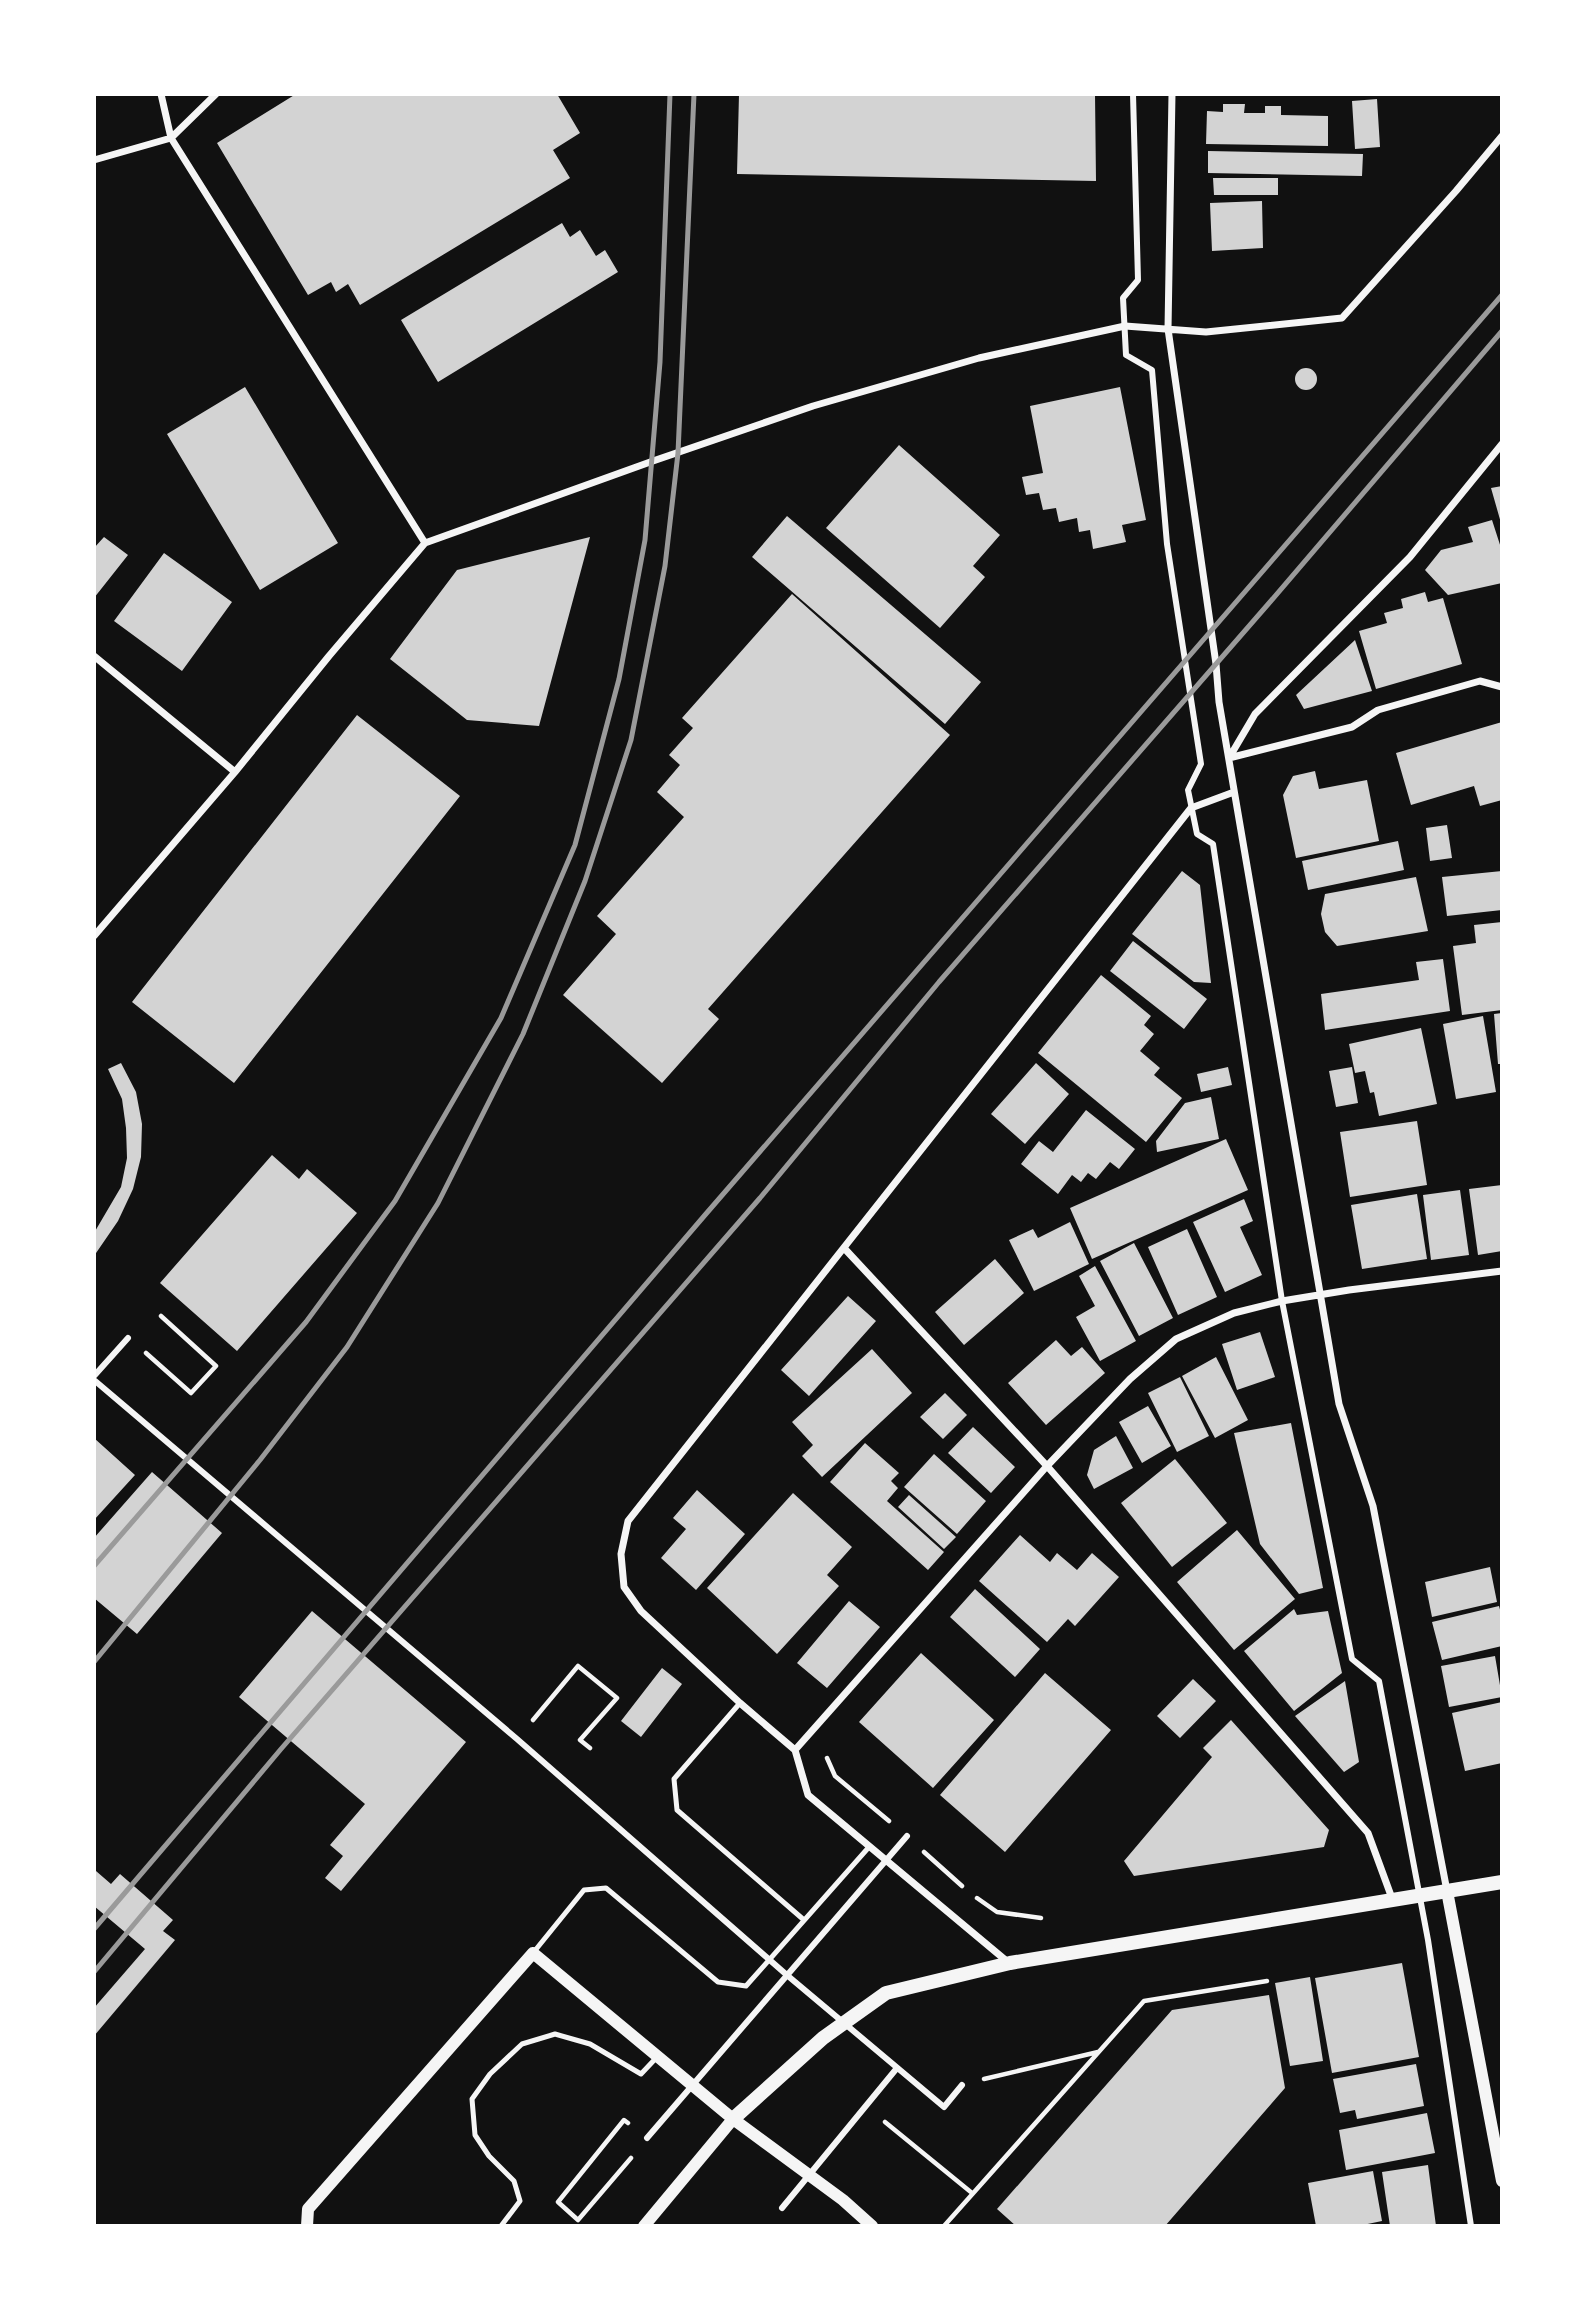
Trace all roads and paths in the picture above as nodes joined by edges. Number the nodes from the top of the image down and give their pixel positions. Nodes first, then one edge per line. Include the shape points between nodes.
1 (161, 94) edge
2 (216, 94) edge
3 (1133, 94) edge
4 (1172, 94) edge
5 (1502, 136) edge
6 (171, 138) junction
7 (94, 160) edge
8 (1125, 326) junction
9 (1168, 329) junction
10 (1502, 444) edge
11 (425, 543) junction
12 (94, 656) edge
13 (1502, 687) edge
14 (1228, 758) junction
15 (235, 772) junction
16 (1234, 792) junction
17 (1191, 808) junction
18 (96, 934) edge
19 (844, 1248) junction
20 (1502, 1271) edge
21 (1319, 1295) junction
22 (1282, 1301) junction
23 (162, 1316) dead end
24 (128, 1338) joint
25 (94, 1378) edge
26 (1047, 1466) junction
27 (740, 1703) junction
28 (517, 1739) junction
29 (590, 1748) dead end
30 (795, 1750) junction
31 (825, 1755) dead end
32 (907, 1836) junction
33 (869, 1847) junction
34 (1502, 1882) edge
35 (966, 1889) dead end
36 (1447, 1891) junction
37 (1420, 1897) junction
38 (976, 1898) dead end
39 (1393, 1900) junction
40 (1041, 1918) dead end
41 (804, 1920) junction
42 (533, 1953) junction
43 (1010, 1963) junction
44 (788, 1976) junction
45 (1267, 1981) dead end
46 (1098, 2052) junction
47 (657, 2056) junction
48 (897, 2068) junction
49 (911, 2080) junction
50 (962, 2085) joint
51 (733, 2119) junction
52 (647, 2138) joint
53 (631, 2158) dead end
54 (1502, 2181) edge
55 (972, 2193) junction
56 (782, 2208) dead end
57 (307, 2225) edge
58 (501, 2225) edge
59 (645, 2225) edge
60 (872, 2225) edge
61 (944, 2225) edge
62 (1471, 2225) edge

1 - 6 street
2 - 6 street
3 - 8 street via 1138,280 1122,298
4 - 9 street
5 - 9 street via 1342,318 1206,332
6 - 7 street
6 - 11 street
8 - 9 street
8 - 11 street via 979,358 813,406
8 - 17 street via 1126,355 1152,370 1167,544 1201,764 1188,790
9 - 14 street
10 - 14 street via 1410,557 1255,714
11 - 15 street
12 - 15 street
13 - 14 street via 1480,681 1378,710 1352,727
14 - 16 street
15 - 18 street
16 - 17 street
16 - 21 street
17 - 19 street
17 - 22 street via 1197,834 1213,844
19 - 26 street
19 - 27 street via 628,1521 621,1554 624,1587 641,1611
20 - 21 street
21 - 22 street
21 - 36 street via 1339,1404 1373,1506
22 - 26 street via 1234,1313 1176,1339 1130,1379
22 - 37 street via 1352,1660 1379,1681
23 - 24 path via 216,1366 191,1393
24 - 25 street
25 - 28 street
26 - 30 street
26 - 39 street via 1368,1833
27 - 30 street
27 - 41 lane via 674,1779 677,1810
28 - 29 path via 578,1666 617,1698 580,1740
28 - 44 street
30 - 33 street via 808,1796
31 - 32 path via 835,1776
32 - 35 path
32 - 44 street
33 - 41 lane
33 - 43 street
34 - 36 main road
36 - 37 main road
36 - 54 street
37 - 39 main road
37 - 62 street
38 - 40 path via 997,1912
39 - 43 main road
41 - 42 lane via 746,1986 718,1982 606,1888 584,1890
42 - 47 street
42 - 57 street via 308,2209
43 - 51 main road via 886,1993 823,2038
44 - 48 street
44 - 52 street
45 - 46 path via 1144,2001
46 - 50 path
46 - 55 path
47 - 51 street
47 - 58 lane via 641,2074 590,2044 555,2034 522,2044 490,2074 472,2099 475,2135 514,2181 520,2201
48 - 49 street
48 - 56 street
49 - 50 street via 944,2107
49 - 55 path via 879,2118
51 - 59 street
51 - 60 street
52 - 53 path via 624,2120 558,2202 578,2220
55 - 61 path

